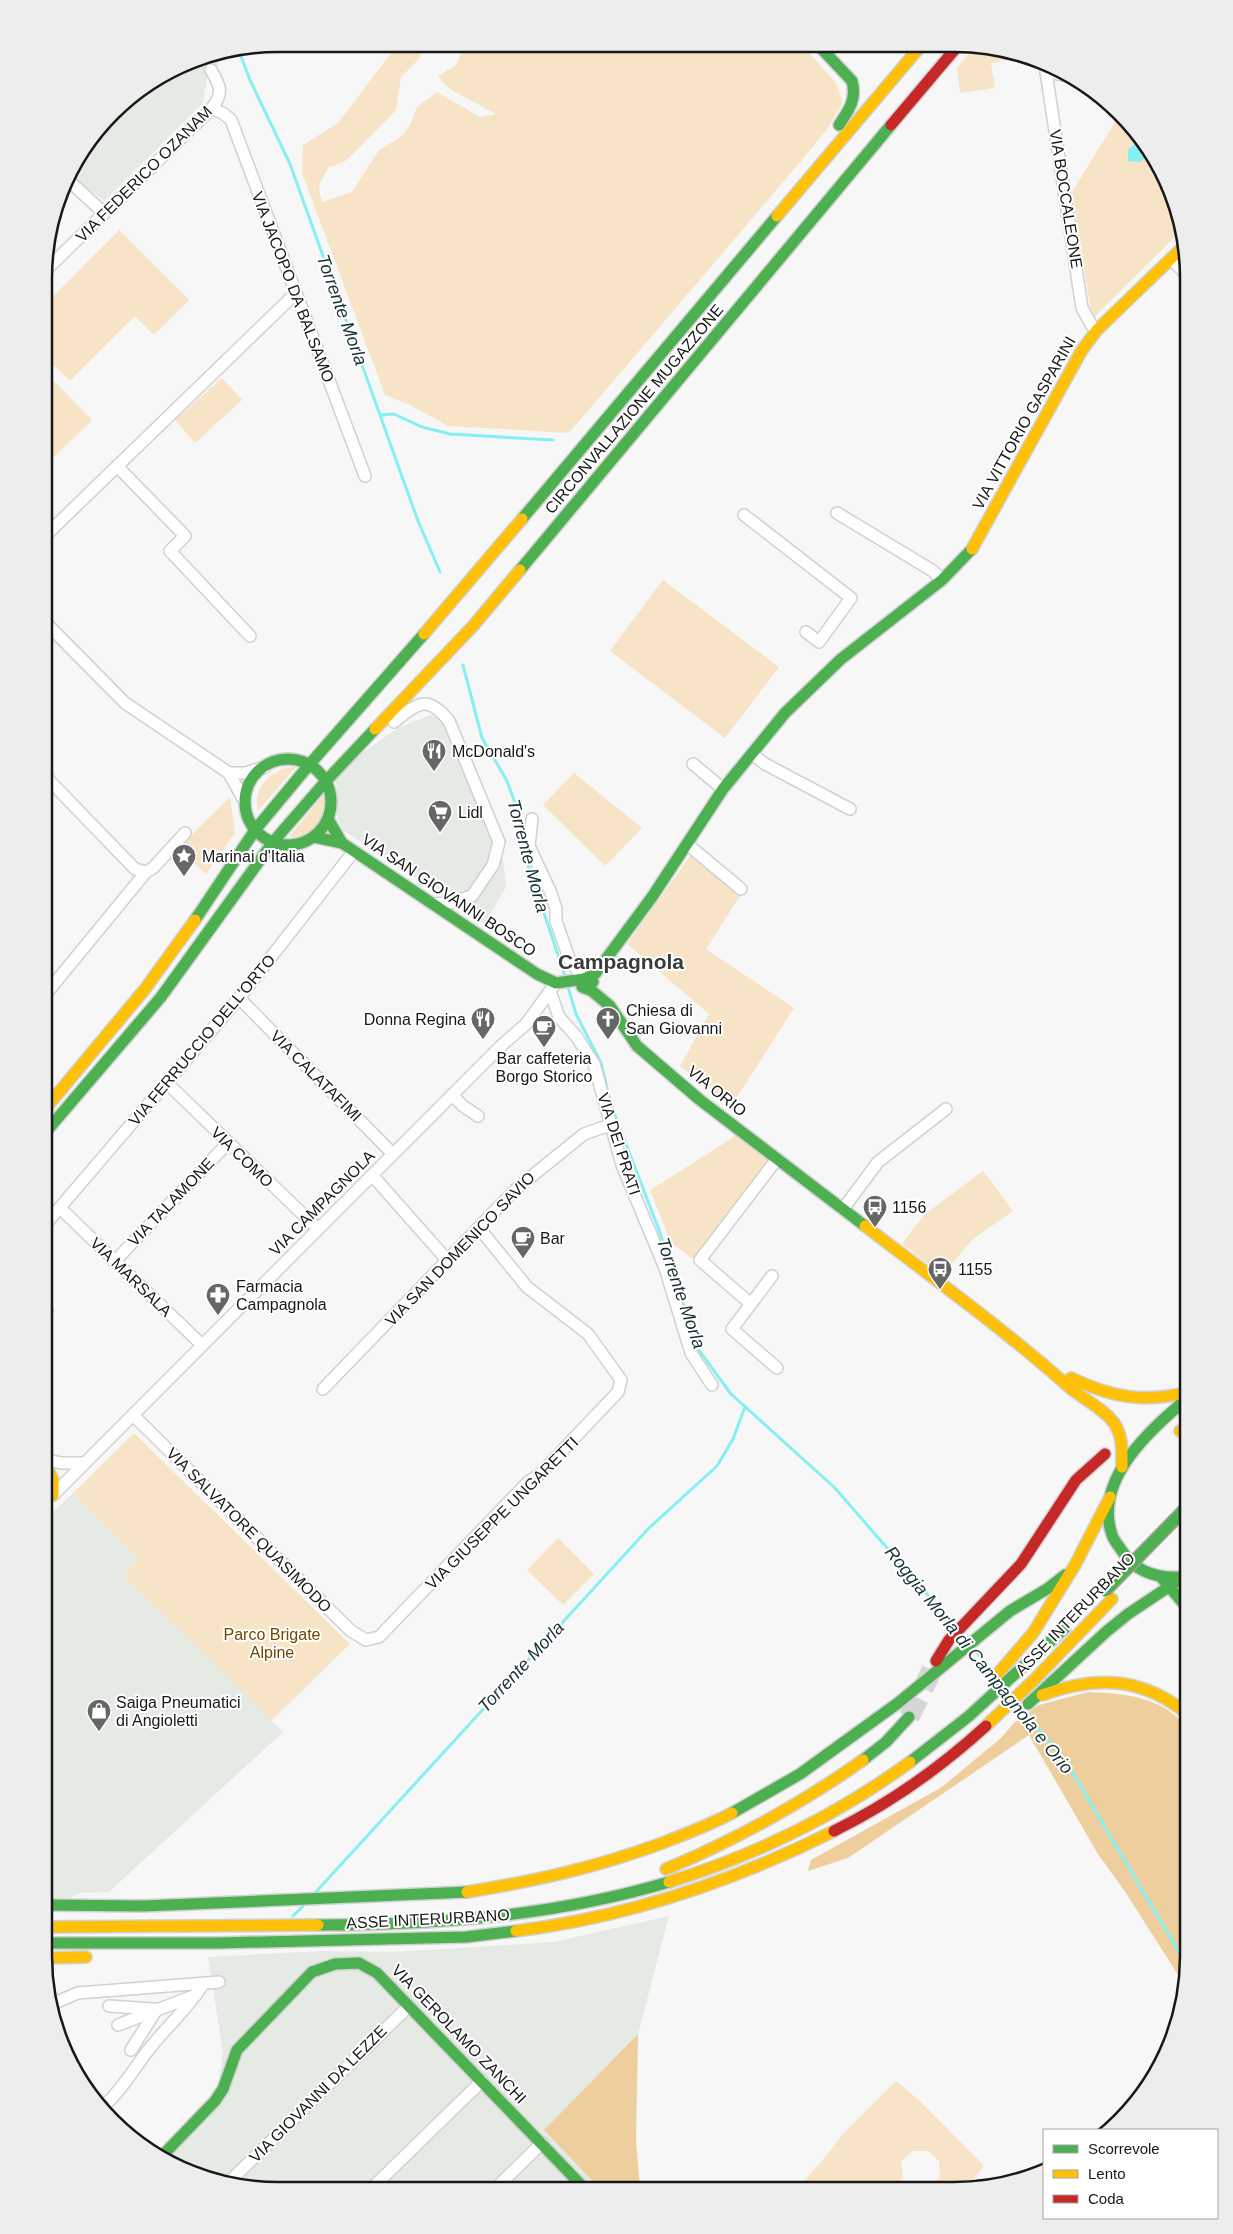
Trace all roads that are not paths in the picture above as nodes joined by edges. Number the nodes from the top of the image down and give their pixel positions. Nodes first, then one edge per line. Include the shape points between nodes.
1 (825, 52) edge
2 (916, 52) edge
3 (953, 52) edge
4 (211, 70) dead end
5 (1048, 73) edge
6 (212, 108) junction
7 (73, 185) edge
8 (799, 189) junction
9 (104, 213) junction
10 (1179, 251) edge
11 (1170, 259) junction
12 (53, 263) edge
13 (1180, 268) edge
14 (295, 294) junction
15 (1097, 330) junction
16 (117, 466) junction
17 (365, 476) dead end
18 (837, 513) dead end
19 (744, 516) dead end
20 (52, 529) edge
21 (942, 580) junction
22 (52, 629) edge
23 (806, 632) dead end
24 (250, 636) dead end
25 (354, 750) junction
26 (752, 754) junction
27 (693, 764) dead end
28 (309, 765) junction
29 (265, 767) junction
30 (229, 773) junction
31 (326, 781) junction
32 (52, 783) edge
33 (723, 789) junction
34 (245, 802) junction
35 (850, 809) dead end
36 (532, 818) dead end
37 (328, 819) junction
38 (255, 830) junction
39 (185, 833) dead end
40 (314, 837) junction
41 (273, 842) junction
42 (342, 843) junction
43 (687, 844) junction
44 (354, 851) junction
45 (146, 872) junction
46 (741, 889) dead end
47 (432, 904) junction
48 (582, 983) junction
49 (52, 986) edge
50 (556, 986) junction
51 (239, 998) junction
52 (129, 1008) junction
53 (167, 1083) junction
54 (52, 1090) edge
55 (452, 1095) junction
56 (52, 1101) edge
57 (946, 1109) dead end
58 (478, 1116) dead end
59 (52, 1125) edge
60 (610, 1125) junction
61 (228, 1143) junction
62 (393, 1154) junction
63 (777, 1159) junction
64 (372, 1175) junction
65 (60, 1208) junction
66 (843, 1209) junction
67 (52, 1217) edge
68 (480, 1228) junction
69 (318, 1230) junction
70 (448, 1261) junction
71 (114, 1262) junction
72 (772, 1276) dead end
73 (751, 1304) junction
74 (202, 1345) junction
75 (777, 1368) dead end
76 (1056, 1373) junction
77 (712, 1385) dead end
78 (323, 1390) dead end
79 (1180, 1394) edge
80 (1180, 1405) edge
81 (132, 1415) junction
82 (1105, 1454) dead end
83 (52, 1461) edge
84 (84, 1464) junction
85 (1122, 1468) junction
86 (52, 1493) edge
87 (1110, 1497) junction
88 (1180, 1515) edge
89 (1180, 1529) edge
90 (1075, 1565) junction
91 (1180, 1578) edge
92 (1165, 1582) junction
93 (1108, 1595) junction
94 (1180, 1600) edge
95 (1091, 1604) dead end
96 (1070, 1623) dead end
97 (370, 1640) joint
98 (936, 1661) tunnel mouth
99 (990, 1691) junction
100 (1036, 1698) junction
101 (1180, 1709) edge
102 (1011, 1714) junction
103 (909, 1717) tunnel mouth
104 (52, 1906) edge
105 (350, 1924) junction
106 (52, 1927) edge
107 (52, 1943) edge
108 (218, 1943) junction
109 (136, 1944) junction
110 (52, 1952) edge
111 (143, 1955) dead end
112 (99, 1957) dead end
113 (52, 1958) edge
114 (219, 1982) dead end
115 (203, 1984) junction
116 (196, 1995) junction
117 (57, 2002) edge
118 (110, 2006) dead end
119 (408, 2006) junction
120 (157, 2009) junction
121 (118, 2025) dead end
122 (131, 2050) dead end
123 (482, 2081) junction
124 (106, 2103) edge
125 (542, 2143) junction
126 (166, 2152) edge
127 (234, 2177) edge
128 (377, 2182) edge
129 (502, 2182) edge
130 (578, 2182) edge

1 - 8 main road via 852,81 855,101
2 - 8 main road, CIRCONVALLAZIONE MUGAZZONE
3 - 25 main road, CIRCONVALLAZIONE MUGAZZONE via 473,626
4 - 6 street, VIA FEDERICO OZANAM via 220,85 218,100
5 - 15 street, VIA BOCCALEONE via 1082,308
6 - 9 street, VIA FEDERICO OZANAM
6 - 14 street, VIA JACOPO DA BALSAMO via 231,120
7 - 9 street
8 - 28 main road, CIRCONVALLAZIONE MUGAZZONE via 422,637
9 - 12 street, VIA FEDERICO OZANAM
10 - 11 main road, VIA VITTORIO GASPARINI
11 - 13 street
11 - 15 main road, VIA VITTORIO GASPARINI
14 - 16 street
14 - 17 street, VIA JACOPO DA BALSAMO
15 - 21 main road, VIA VITTORIO GASPARINI via 1082,350 971,551
16 - 20 street
16 - 24 street via 185,536 170,551
18 - 21 street
19 - 23 street via 851,598 819,642
21 - 26 main road, VIA VITTORIO GASPARINI via 818,679
22 - 30 street via 125,704
25 - 31 main road, CIRCONVALLAZIONE MUGAZZONE
25 - 47 street via 414,706 429,704 437,708 448,722 499,842 493,865 472,896
26 - 33 main road, VIA VITTORIO GASPARINI
26 - 35 street
27 - 33 street
28 - 29 main road via 286,760
28 - 31 main road
28 - 38 main road, CIRCONVALLAZIONE MUGAZZONE
29 - 30 street via 245,773
29 - 34 main road via 251,782
30 - 34 street
31 - 37 main road via 331,796
31 - 41 main road, CIRCONVALLAZIONE MUGAZZONE
32 - 45 street via 135,868
33 - 43 main road, VIA VITTORIO GASPARINI
34 - 38 main road via 247,816
36 - 48 street via 529,846 551,893 556,921 570,961
37 - 40 main road
37 - 42 main road, VIA SAN GIOVANNI BOSCO
38 - 41 main road, VIA SAN GIOVANNI BOSCO
38 - 52 main road, CIRCONVALLAZIONE MUGAZZONE via 180,942
39 - 45 street
40 - 41 main road, VIA SAN GIOVANNI BOSCO via 296,845
40 - 42 main road, VIA SAN GIOVANNI BOSCO
41 - 59 main road, CIRCONVALLAZIONE MUGAZZONE via 161,997
42 - 44 main road, VIA SAN GIOVANNI BOSCO
43 - 46 street
43 - 48 main road, VIA VITTORIO GASPARINI via 608,956
44 - 47 main road, VIA SAN GIOVANNI BOSCO
44 - 51 street, VIA FERRUCCIO DELL'ORTO
45 - 49 street
47 - 50 main road, VIA SAN GIOVANNI BOSCO
48 - 50 main road
48 - 63 main road, VIA ORIO via 610,1006 637,1046
50 - 55 street, VIA CAMPAGNOLA via 526,1024
50 - 60 street, VIA DEI PRATI via 559,1018 576,1036 594,1064
51 - 53 street, VIA FERRUCCIO DELL'ORTO
51 - 62 street, VIA CALATAFIMI
52 - 54 main road via 115,1014
52 - 56 main road, CIRCONVALLAZIONE MUGAZZONE
53 - 61 street, VIA COMO
53 - 65 street, VIA FERRUCCIO DELL'ORTO
55 - 58 street
55 - 62 street, VIA CAMPAGNOLA
57 - 66 street via 878,1162
60 - 68 street, VIA SAN DOMENICO SAVIO via 584,1134 539,1168
60 - 77 street, VIA DEI PRATI via 622,1165 665,1268 691,1353
61 - 69 street, VIA COMO
61 - 71 street, VIA TALAMONE
62 - 64 street, VIA CAMPAGNOLA
63 - 66 main road, VIA ORIO
63 - 73 street via 700,1260
64 - 69 street, VIA CAMPAGNOLA
64 - 70 street
65 - 67 street, VIA FERRUCCIO DELL'ORTO
65 - 71 street, VIA MARSALA
66 - 76 main road, VIA ORIO
68 - 70 street, VIA SAN DOMENICO SAVIO
68 - 97 street, VIA GIUSEPPE UNGARETTI via 527,1287 588,1334 618,1376 621,1386 593,1420 528,1482 400,1617 379,1638
69 - 74 street, VIA CAMPAGNOLA
70 - 78 street, VIA SAN DOMENICO SAVIO
71 - 74 street, VIA MARSALA
72 - 73 street
73 - 75 street via 732,1330
74 - 81 street, VIA CAMPAGNOLA
76 - 79 main road, VIA ORIO via 1106,1394 1127,1399
76 - 85 main road, VIA ORIO via 1059,1379 1112,1418 1119,1429
80 - 85 main road via 1154,1428
81 - 84 street, VIA CAMPAGNOLA
81 - 97 street, VIA SALVATORE QUASIMODO via 351,1631
82 - 98 main road via 1076,1480 1021,1564 949,1640
83 - 84 street
84 - 86 street, VIA CAMPAGNOLA
85 - 87 main road
87 - 90 main road
87 - 92 main road via 1109,1522 1121,1551 1137,1567
88 - 93 main road, ASSE INTERURBANO, bridge
89 - 93 main road, ASSE INTERURBANO
90 - 99 main road
90 - 104 main road via 1062,1579 996,1622 884,1714 800,1774 684,1836 574,1872 454,1894 290,1902
91 - 92 main road
92 - 94 main road
92 - 100 main road
93 - 95 main road, ASSE INTERURBANO
93 - 102 main road, ASSE INTERURBANO via 1026,1688
96 - 99 main road, ASSE INTERURBANO via 1015,1676
99 - 105 main road, ASSE INTERURBANO via 937,1742 865,1794 822,1819 747,1854 680,1878 580,1904 444,1922
100 - 101 main road via 1083,1683 1109,1682 1149,1690
100 - 102 main road
102 - 108 main road, ASSE INTERURBANO via 943,1770 888,1807 815,1848 703,1889 639,1908 504,1933 433,1938
103 - 105 main road via 884,1746 854,1767 704,1854 648,1876 608,1889 532,1905
105 - 106 main road, ASSE INTERURBANO
107 - 109 main road, ASSE INTERURBANO
108 - 109 main road, ASSE INTERURBANO
108 - 111 main road
109 - 110 main road
112 - 113 main road
114 - 115 street
115 - 116 street
115 - 117 street via 78,1993
116 - 120 street
116 - 124 street
118 - 120 street
119 - 123 main road, VIA GEROLAMO ZANCHI
119 - 126 main road, VIA GEROLAMO ZANCHI via 376,1972 359,1963 335,1964 312,1972 237,2050 215,2101
119 - 127 street, VIA GIOVANNI DA LEZZE
120 - 121 street
120 - 122 street
123 - 125 main road, VIA GEROLAMO ZANCHI
123 - 128 street
125 - 129 street
125 - 130 main road, VIA GEROLAMO ZANCHI

